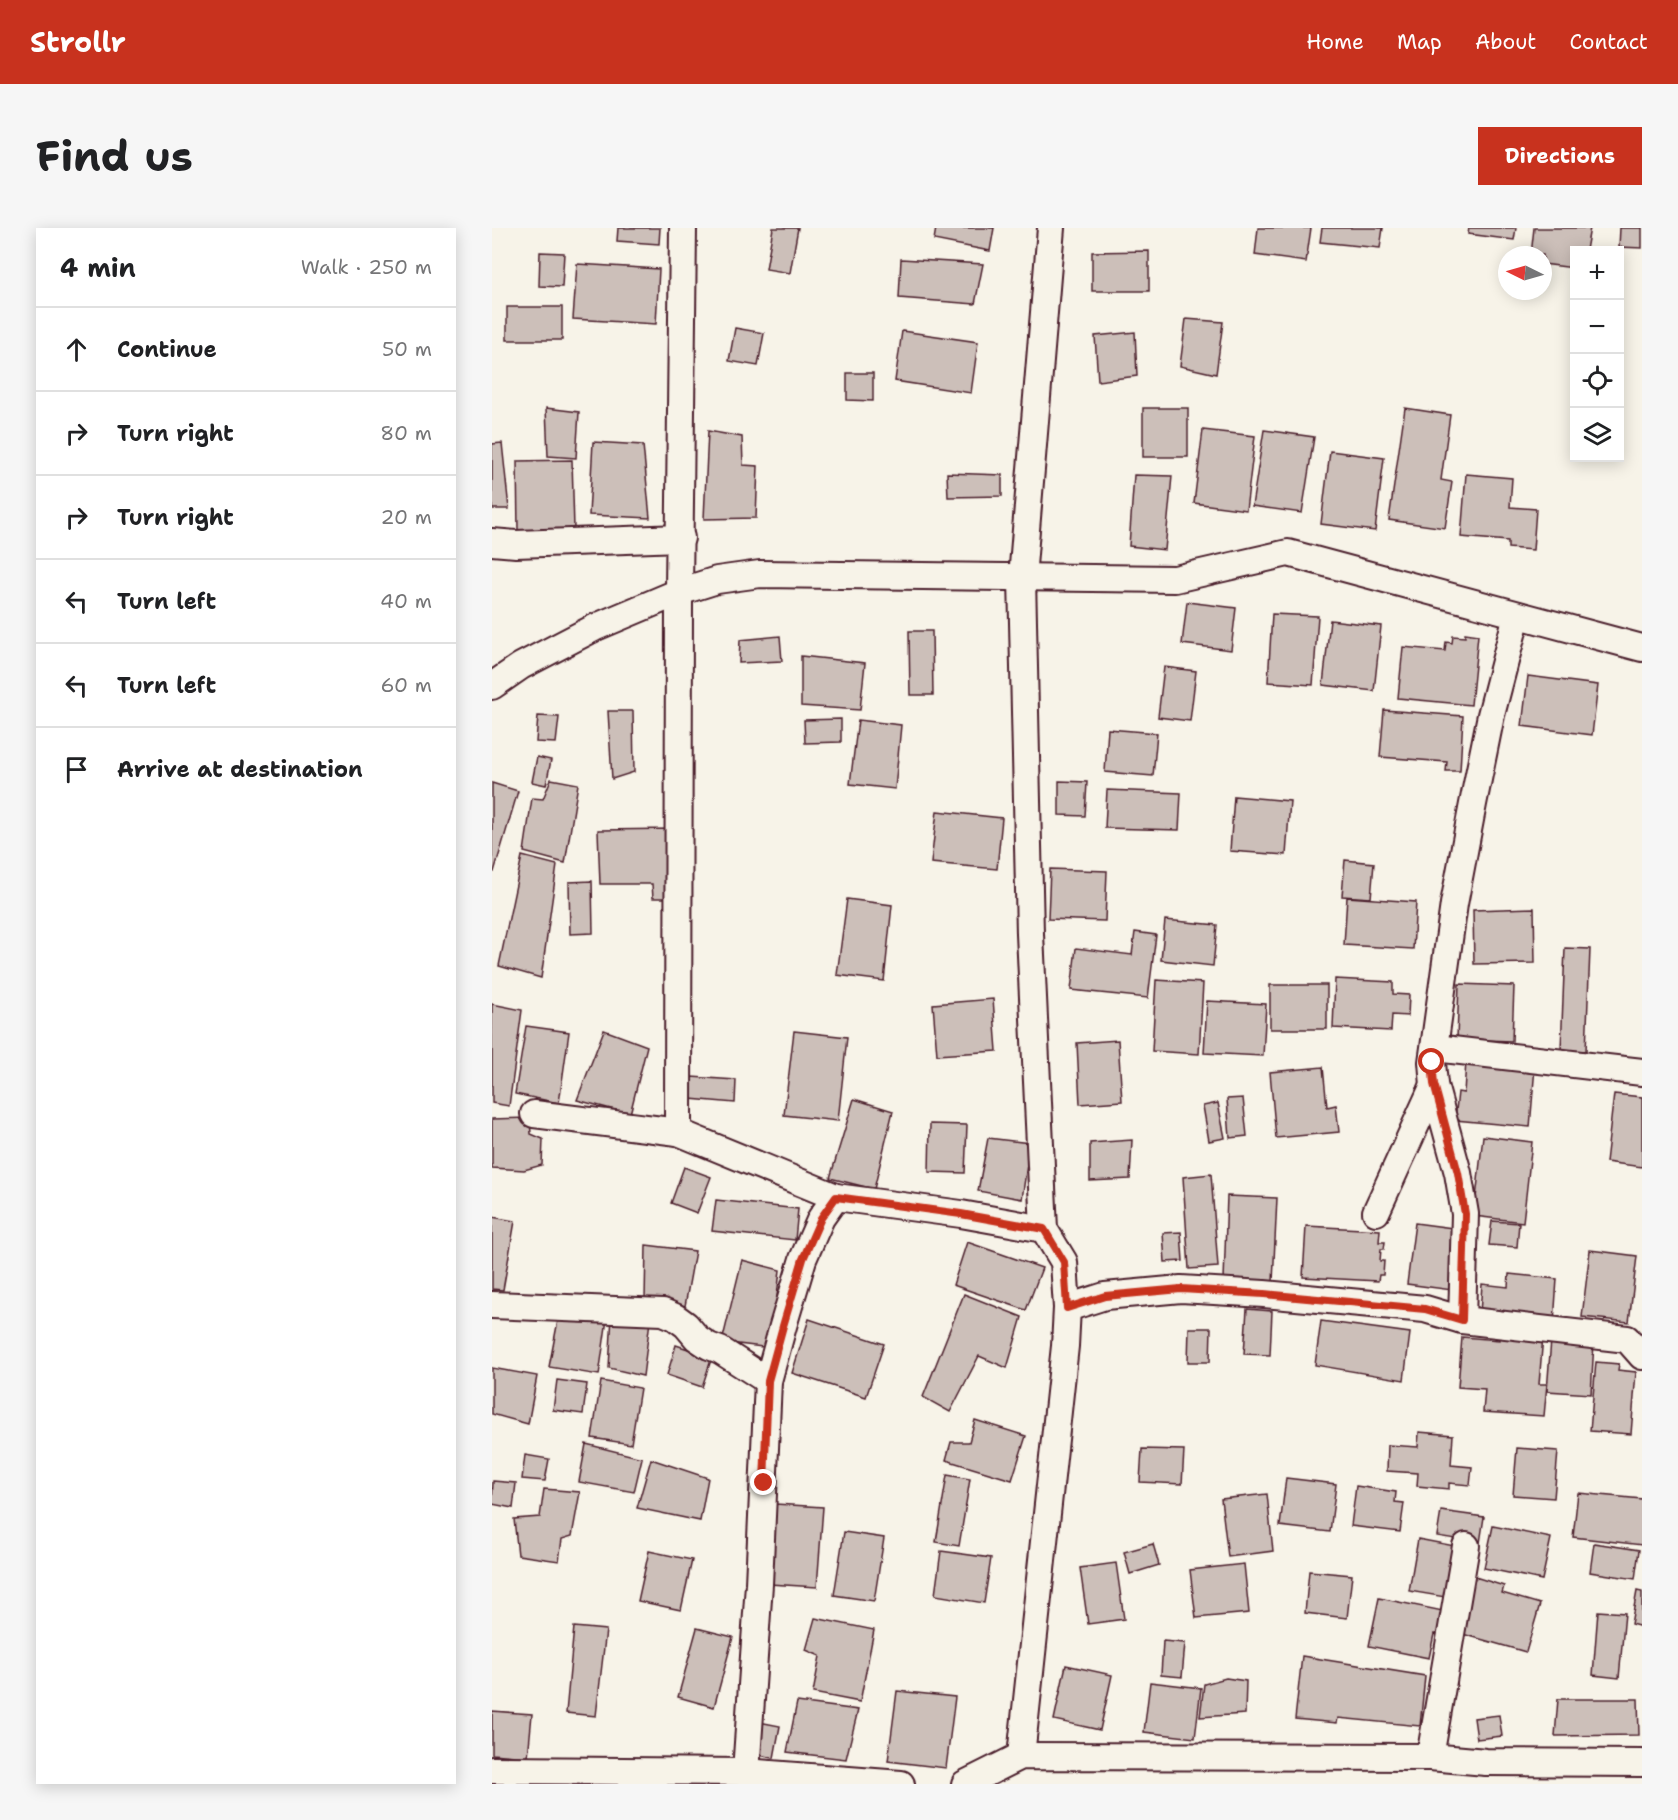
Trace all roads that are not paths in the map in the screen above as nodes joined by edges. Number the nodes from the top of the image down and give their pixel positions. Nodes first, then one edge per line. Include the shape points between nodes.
1 (683, 228) edge
2 (1051, 228) edge
3 (681, 538) junction
4 (492, 542) edge
5 (1022, 578) junction
6 (679, 592) junction
7 (1517, 615) junction
8 (1642, 648) edge
9 (492, 686) edge
10 (1435, 1048) junction
11 (1642, 1072) edge
12 (1434, 1084) junction
13 (534, 1114) dead end
14 (678, 1132) junction
15 (836, 1197) junction
16 (1376, 1212) dead end
17 (1044, 1229) junction
18 (492, 1305) edge
19 (1067, 1308) junction
20 (1462, 1320) junction
21 (1642, 1356) edge
22 (768, 1381) junction
23 (1466, 1546) dead end
24 (1021, 1756) junction
25 (1430, 1757) junction
26 (1642, 1763) edge
27 (492, 1770) edge
28 (746, 1772) junction
29 (1483, 1773) edge
30 (901, 1784) edge
31 (965, 1784) edge

1 - 3 street
2 - 5 street
3 - 4 street
3 - 6 street
5 - 6 street via 760,574 717,580
5 - 7 street via 1175,579 1288,554
5 - 17 street via 1030,934
6 - 9 street via 596,627 521,666
6 - 14 street
7 - 8 street
7 - 10 street via 1491,716 1454,904
10 - 11 street
10 - 12 street
12 - 16 street
12 - 20 street via 1465,1214
13 - 14 street
14 - 15 street
15 - 17 street
15 - 22 street via 821,1218 803,1259
17 - 19 street via 1064,1262
18 - 22 street via 663,1312 687,1325 709,1346
19 - 20 street via 1105,1296 1181,1289 1425,1309
19 - 24 street
20 - 21 street via 1627,1339
22 - 28 street
23 - 25 street
24 - 25 street
24 - 31 street
25 - 29 street
26 - 29 street
27 - 28 street
28 - 30 street

